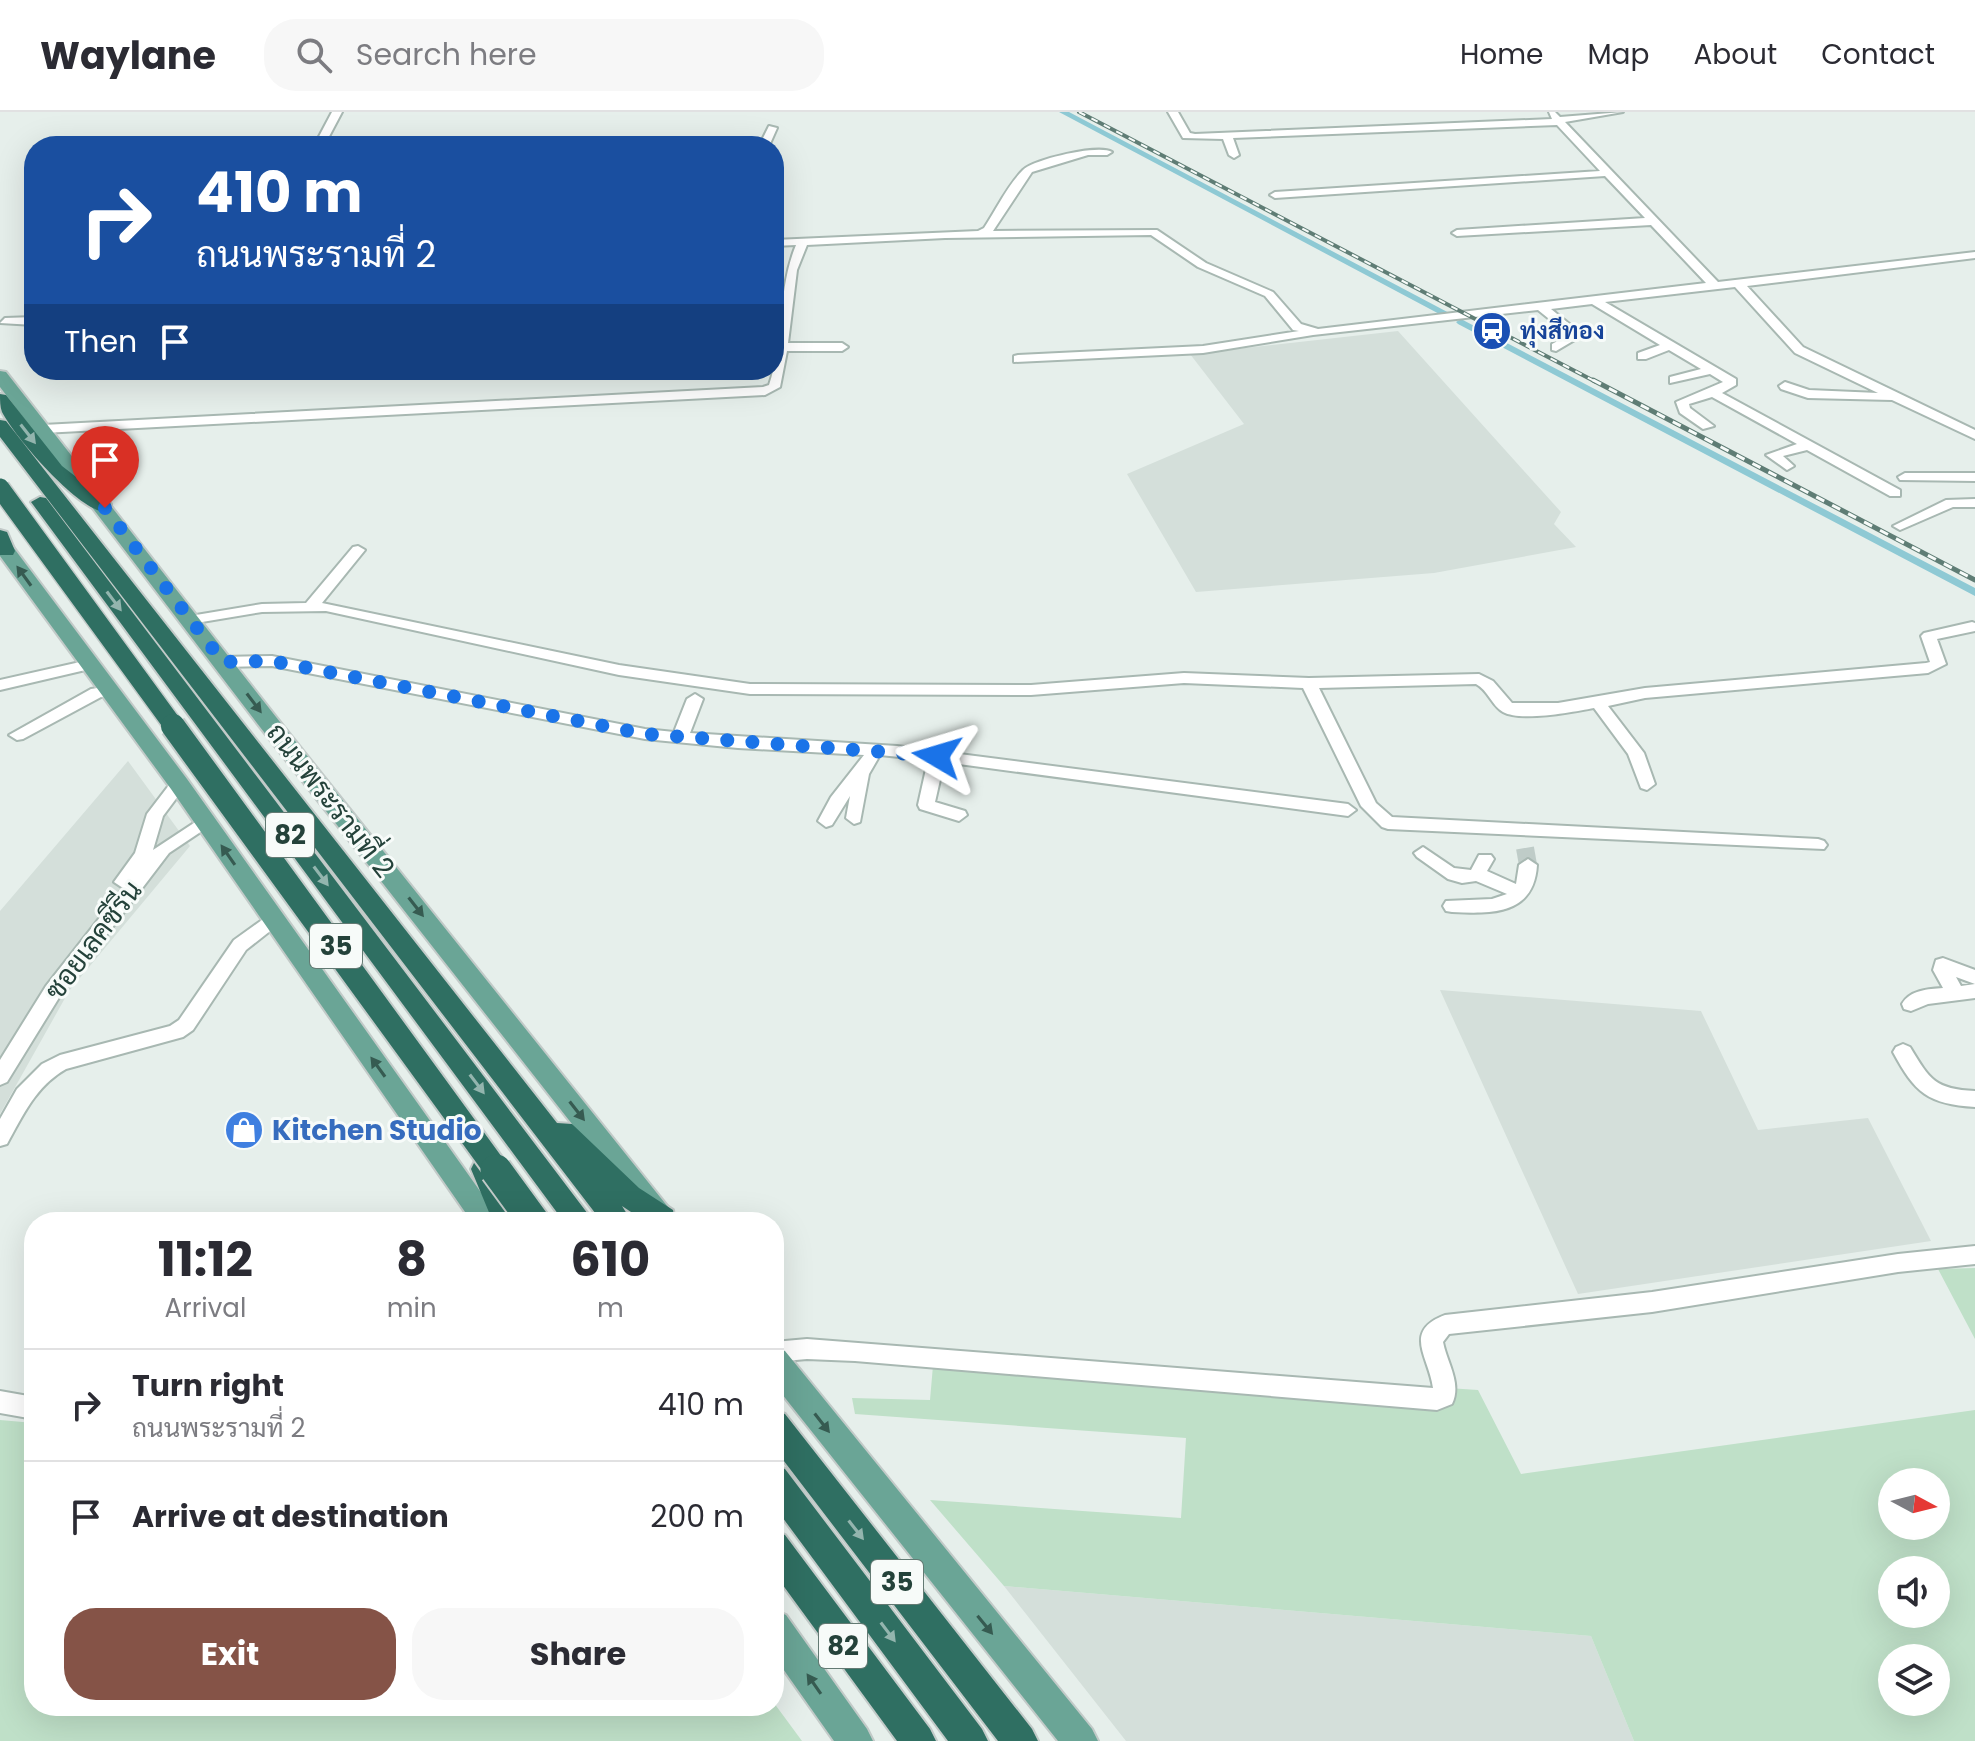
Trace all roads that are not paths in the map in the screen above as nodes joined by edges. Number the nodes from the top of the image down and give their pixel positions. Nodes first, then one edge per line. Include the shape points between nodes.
1 (337, 112) edge
2 (1173, 112) edge
3 (1618, 112) edge
4 (1556, 118) edge
5 (772, 128) dead end
6 (324, 136) edge
7 (768, 136) edge
8 (1227, 136) junction
9 (1107, 152) dead end
10 (1234, 155) dead end
11 (1609, 173) junction
12 (1275, 195) dead end
13 (1656, 221) junction
14 (1457, 233) dead end
15 (981, 234) junction
16 (784, 243) edge
17 (802, 243) junction
18 (1975, 255) edge
19 (1738, 283) junction
20 (1715, 286) junction
21 (1593, 300) junction
22 (1541, 307) junction
23 (784, 319) edge
24 (24, 322) edge
25 (2, 323) edge
26 (1312, 332) junction
27 (1671, 345) junction
28 (784, 347) edge
29 (842, 347) dead end
30 (1556, 347) dead end
31 (1642, 356) dead end
32 (1018, 359) dead end
33 (1714, 369) junction
34 (0, 376) edge
35 (777, 380) edge
36 (1674, 380) dead end
37 (1785, 386) dead end
38 (1713, 393) junction
39 (1895, 397) junction
40 (0, 399) edge
41 (0, 425) edge
42 (1708, 426) dead end
43 (43, 429) junction
44 (1975, 435) edge
45 (1807, 443) junction
46 (0, 449) edge
47 (1759, 453) dead end
48 (1787, 466) dead end
49 (56, 470) junction
50 (1905, 477) dead end
51 (1975, 477) edge
52 (0, 482) edge
53 (0, 488) edge
54 (1895, 493) dead end
55 (1975, 503) edge
56 (0, 506) edge
57 (105, 508) junction
58 (73, 518) junction
59 (1900, 526) dead end
60 (35, 530) junction
61 (2, 543) edge
62 (358, 550) dead end
63 (311, 606) junction
64 (190, 620) junction
65 (1972, 627) dead end
66 (223, 662) junction
67 (89, 665) junction
68 (1309, 683) junction
69 (0, 685) edge
70 (111, 691) junction
71 (695, 699) dead end
72 (1597, 702) junction
73 (17, 735) dead end
74 (680, 738) junction
75 (875, 749) junction
76 (937, 756) junction
77 (862, 776) junction
78 (179, 784) junction
79 (1647, 784) dead end
80 (1348, 810) dead end
81 (959, 815) dead end
82 (854, 818) dead end
83 (826, 821) dead end
84 (206, 823) junction
85 (1818, 845) dead end
86 (1525, 848) junction
87 (1423, 853) dead end
88 (1520, 893) junction
89 (1452, 906) dead end
90 (273, 919) junction
91 (1975, 977) edge
92 (46, 991) junction
93 (1975, 991) edge
94 (1955, 992) junction
95 (1911, 1004) dead end
96 (1903, 1052) dead end
97 (0, 1053) edge
98 (0, 1077) edge
99 (1975, 1099) edge
100 (524, 1101) junction
101 (468, 1129) junction
102 (0, 1138) edge
103 (481, 1212) edge
104 (503, 1212) edge
105 (528, 1212) edge
106 (528, 1212) edge
107 (572, 1212) edge
108 (610, 1212) edge
109 (652, 1212) edge
110 (658, 1212) edge
111 (1975, 1255) edge
112 (784, 1351) edge
113 (784, 1373) edge
114 (0, 1402) edge
115 (24, 1406) edge
116 (784, 1437) edge
117 (784, 1493) edge
118 (784, 1562) edge
119 (784, 1641) edge
120 (855, 1741) edge
121 (915, 1741) edge
122 (970, 1741) edge
123 (1020, 1741) edge
124 (1080, 1741) edge

1 - 6 street
2 - 8 street via 1190,137
3 - 4 street
4 - 8 street
4 - 11 street
5 - 7 street
8 - 10 street
9 - 15 street via 1087,152 1028,170
11 - 12 street
11 - 13 street
13 - 14 street
13 - 20 street
15 - 17 street
15 - 26 street via 1153,232 1202,265 1269,294 1297,327
16 - 17 street
17 - 23 street via 791,270
18 - 19 street
19 - 20 street
19 - 39 street via 1799,350
20 - 21 street
21 - 22 street
21 - 27 street
22 - 26 street
22 - 30 street via 1577,335
24 - 25 street
26 - 32 street via 1147,354
27 - 31 street
27 - 33 street
28 - 29 street
33 - 36 street
33 - 38 street via 1732,382
34 - 43 main road, ถนนพระรามที่ 2
35 - 43 street via 765,391
37 - 39 street via 1808,394
38 - 42 street via 1682,402 1684,410
38 - 45 street
39 - 44 street
40 -> 49 highway
41 - 58 highway, ถนนพระรามที่ 2 / 35
43 - 57 main road, ถนนพระรามที่ 2
45 - 47 street
45 - 48 street via 1773,455
45 - 54 street
46 -> 107 highway, 82
49 - 57 highway
49 - 58 highway
50 - 51 street
52 - 60 highway, 35
53 - 105 highway, 82, bridge
55 - 59 street via 1951,503
56 - 60 highway
57 - 64 main road, ถนนพระรามที่ 2
58 - 100 highway, ถนนพระรามที่ 2 / 35
60 - 101 highway, 35
67 -> 61 main road, 35
62 - 63 street
63 - 64 street
63 - 68 street via 351,610 619,670 740,688 1031,690 1184,678
64 - 66 main road, ถนนพระรามที่ 2
65 - 72 street via 1929,636 1938,664 1928,668 1645,693
66 - 74 street via 272,661
66 -> 110 main road, ถนนพระรามที่ 2
67 - 69 street
67 - 70 main road, 35
68 - 72 street via 1473,679 1488,684 1507,708
68 - 86 street via 1379,817 1398,826
70 - 73 street via 97,693
70 - 78 main road, 35
71 - 74 street
72 - 79 street via 1636,753
74 - 75 street
75 - 76 street
75 - 77 street
76 - 80 street
76 - 81 street via 926,805
77 - 82 street
77 - 83 street via 839,795
78 - 84 main road, 35
78 - 92 street, ซอยเลคซีรีน via 155,814 143,854
90 -> 84 main road, 35
84 - 92 street, ซอยเลคซีรีน via 163,849
85 - 86 street
86 - 88 street via 1529,878
87 - 88 street via 1450,874 1466,877 1481,866
88 - 89 street via 1500,906
90 - 102 street via 240,945 186,1025 44,1070 25,1092
103 -> 90 main road, 35
91 - 94 street via 1943,965
92 - 97 street, ซอยเลคซีรีน
92 - 98 street, ซอยเลคซีรีน
93 - 94 street
94 - 95 street
96 - 99 street via 1924,1088 1936,1096
100 - 108 highway, ถนนพระรามที่ 2 / 35
100 - 109 highway
101 - 104 highway
101 - 106 highway, 35
111 - 112 street via 1652,1302 1445,1325 1432,1334 1431,1343 1446,1388 1444,1397 1437,1399 855,1351
113 -> 124 main road, 35
114 - 115 street
116 -> 123 highway, 35
117 -> 122 highway, 82
118 - 121 highway, 82
120 -> 119 main road

